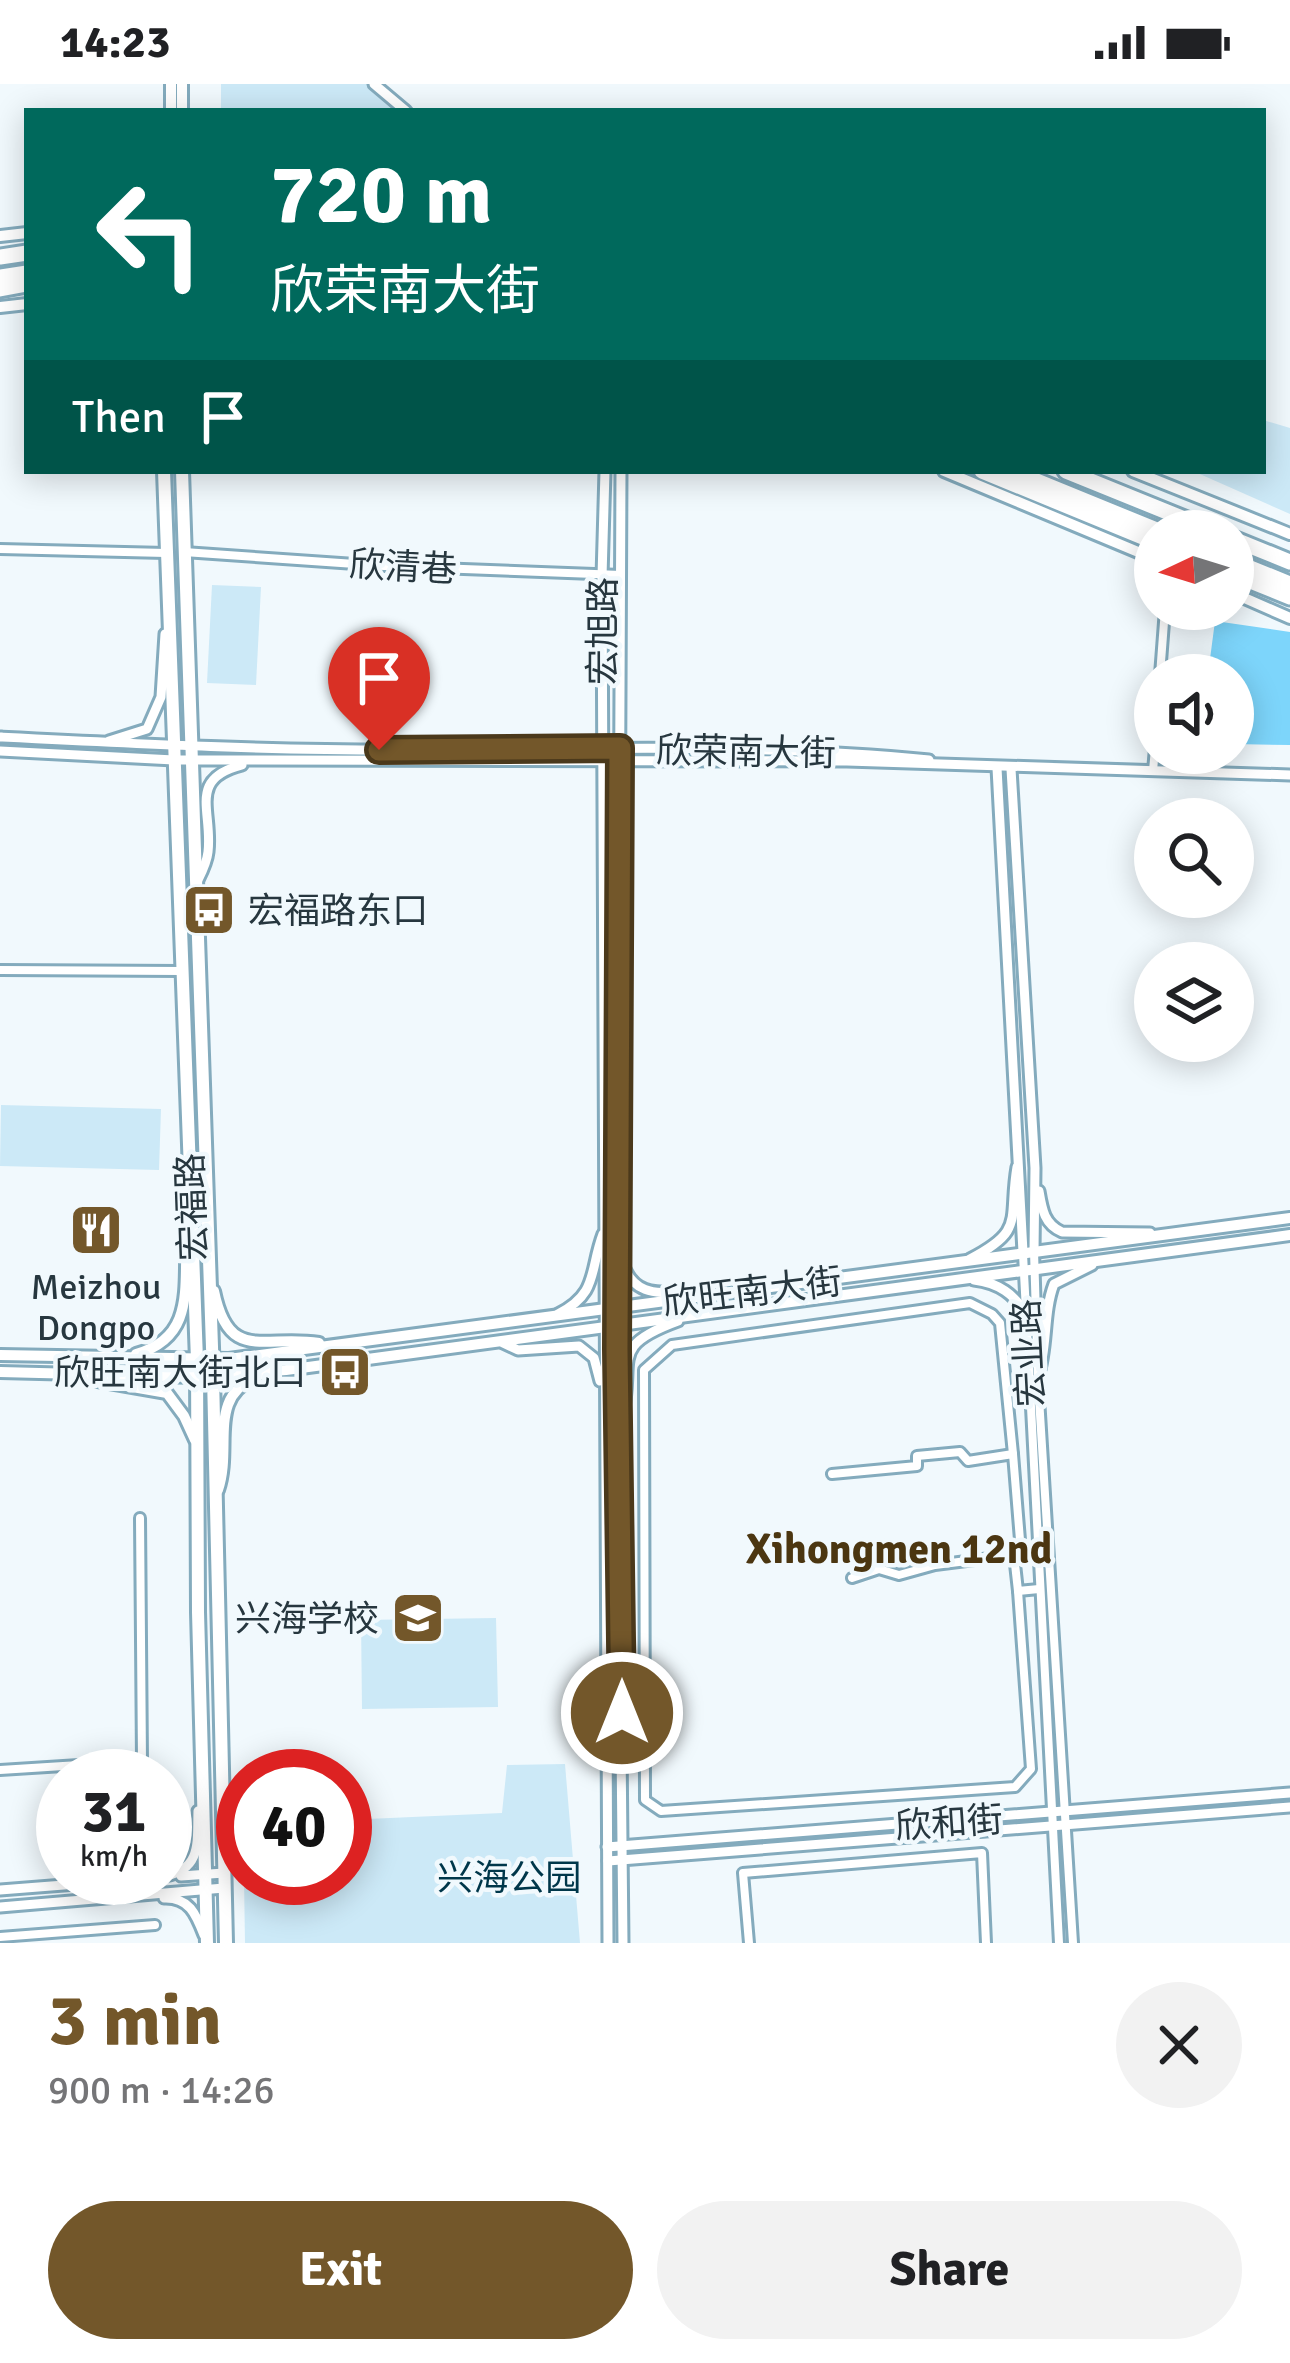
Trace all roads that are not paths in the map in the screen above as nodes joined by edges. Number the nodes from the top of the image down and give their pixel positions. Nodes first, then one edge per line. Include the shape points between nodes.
1 (374, 84) edge
2 (402, 108) edge
3 (164, 474) edge
4 (182, 474) edge
5 (605, 474) edge
6 (621, 474) edge
7 (951, 474) edge
8 (989, 474) edge
9 (1019, 474) edge
10 (1073, 474) edge
11 (1140, 474) edge
12 (1162, 510) edge
13 (1134, 520) edge
14 (1134, 533) edge
15 (1290, 534) edge
16 (1254, 547) edge
17 (0, 549) edge
18 (1134, 550) edge
19 (184, 552) junction
20 (167, 553) junction
21 (1286, 560) edge
22 (1254, 569) edge
23 (622, 575) junction
24 (602, 577) junction
25 (1254, 582) edge
26 (1290, 584) edge
27 (1290, 597) edge
28 (1254, 602) edge
29 (169, 610) junction
30 (1290, 618) edge
31 (0, 737) edge
32 (98, 743) junction
33 (603, 748) junction
34 (620, 748) junction
35 (0, 752) edge
36 (174, 754) junction
37 (192, 754) junction
38 (255, 761) junction
39 (603, 763) junction
40 (620, 764) junction
41 (997, 766) junction
42 (1011, 769) junction
43 (1134, 772) edge
44 (1244, 774) edge
45 (1290, 775) edge
46 (198, 880) junction
47 (0, 970) edge
48 (182, 971) junction
49 (1021, 1150) junction
50 (1035, 1168) junction
51 (191, 1203) junction
52 (1290, 1218) edge
53 (611, 1231) junction
54 (1168, 1234) junction
55 (1290, 1235) edge
56 (1028, 1252) junction
57 (1107, 1258) junction
58 (962, 1264) junction
59 (209, 1267) junction
60 (1028, 1268) junction
61 (962, 1279) junction
62 (730, 1295) junction
63 (611, 1309) junction
64 (1027, 1315) junction
65 (553, 1316) junction
66 (679, 1321) junction
67 (611, 1329) junction
68 (503, 1343) junction
69 (334, 1346) junction
70 (0, 1355) edge
71 (122, 1358) junction
72 (205, 1360) junction
73 (286, 1370) junction
74 (0, 1372) edge
75 (84, 1376) junction
76 (213, 1376) junction
77 (196, 1377) junction
78 (1035, 1380) junction
79 (604, 1416) junction
80 (618, 1435) junction
81 (197, 1446) junction
82 (1013, 1454) junction
83 (832, 1474) dead end
84 (215, 1498) junction
85 (140, 1519) dead end
86 (1015, 1556) junction
87 (852, 1578) dead end
88 (1039, 1589) junction
89 (1018, 1592) junction
90 (142, 1749) edge
91 (221, 1749) edge
92 (36, 1768) edge
93 (0, 1770) edge
94 (202, 1770) junction
95 (1290, 1792) edge
96 (1166, 1804) junction
97 (1290, 1807) edge
98 (1064, 1813) junction
99 (1052, 1814) junction
100 (1167, 1819) junction
101 (944, 1822) junction
102 (1065, 1826) junction
103 (1052, 1827) junction
104 (928, 1838) junction
105 (722, 1839) junction
106 (623, 1846) junction
107 (608, 1847) junction
108 (723, 1854) junction
109 (608, 1861) junction
110 (622, 1861) junction
111 (192, 1863) edge
112 (192, 1880) edge
113 (216, 1880) edge
114 (205, 1881) junction
115 (192, 1883) edge
116 (36, 1887) edge
117 (0, 1890) edge
118 (36, 1904) edge
119 (186, 1905) edge
120 (225, 1905) edge
121 (0, 1907) edge
122 (155, 1925) dead end
123 (0, 1937) edge
124 (207, 1943) edge
125 (226, 1943) edge
126 (608, 1943) edge
127 (622, 1943) edge
128 (749, 1943) edge
129 (986, 1943) edge
130 (1059, 1943) edge
131 (1073, 1943) edge

1 - 2 street
3 - 20 main road, 宏福路
4 - 19 main road, 宏福路
5 - 24 street, 宏旭路
6 - 23 street, 宏旭路
7 - 18 main road
8 - 14 highway
9 - 13 highway
10 - 12 highway
11 - 15 main road
16 - 21 highway
17 - 20 street
19 - 24 street, 欣清巷
19 - 37 main road, 宏福路
20 - 29 main road, 宏福路
22 - 26 highway
23 - 24 street, 欣清巷
23 - 34 street, 宏旭路
24 - 33 street, 宏旭路
25 - 27 highway
28 - 30 main road
29 - 32 street via 156,715 146,730
29 - 36 main road, 宏福路
31 - 32 street
32 - 36 street
33 - 34 street, 欣荣南大街
33 - 37 street, 欣荣南大街
33 - 39 street, 宏旭路
34 - 40 street, 宏旭路
34 - 41 street, 欣荣南大街 via 874,754
35 - 36 street
36 - 37 street
36 - 48 main road, 宏福路
37 - 38 street, 欣荣南大街
37 - 46 main road, 宏福路
38 - 39 street, 欣荣南大街
38 - 46 street via 224,769 208,785 208,855
39 - 40 street, 欣荣南大街
39 - 53 street, 宏旭路
40 - 41 street, 欣荣南大街
40 - 53 street, 宏旭路
41 - 42 street, 欣荣南大街
41 - 49 street, 宏业路
42 - 43 street, 欣荣南大街
42 - 50 street, 宏业路
44 - 45 street, 欣荣南大街
46 - 59 main road, 宏福路
47 - 48 street
48 - 51 main road, 宏福路
49 - 56 street, 宏业路
49 - 58 street via 1007,1236
50 - 54 street via 1042,1213 1054,1228
50 - 56 street, 宏业路
51 - 71 main road via 183,1315 163,1344
51 - 72 main road, 宏福路
52 - 54 main road, 欣旺南大街
53 - 62 street via 631,1283 644,1292
53 - 63 street, 宏旭路
53 - 65 street via 583,1297
54 - 56 main road, 欣旺南大街
55 - 57 main road, 欣旺南大街
56 - 58 main road, 欣旺南大街
56 - 60 street, 宏业路
57 - 60 main road, 欣旺南大街
57 - 78 street via 1054,1284
58 - 62 main road, 欣旺南大街
59 - 69 main road via 222,1322 238,1340
59 - 72 main road, 宏福路
60 - 61 main road, 欣旺南大街
60 - 64 street, 宏业路
60 - 78 street, 宏业路
61 - 64 street via 1003,1288
61 - 66 main road, 欣旺南大街
62 - 63 main road, 欣旺南大街
63 - 65 main road, 欣旺南大街
63 - 67 street, 宏旭路
64 - 78 street, 宏业路
65 - 69 main road, 欣旺南大街
66 - 67 main road, 欣旺南大街
66 - 80 street via 636,1339
67 - 68 main road, 欣旺南大街
67 - 79 street, 宏旭路
67 - 80 street, 宏旭路
68 - 73 main road, 欣旺南大街
68 - 79 street via 589,1351
69 - 72 main road, 欣旺南大街
70 - 71 main road, 欣旺南大街
71 - 72 main road, 欣旺南大街
72 - 76 main road, 宏福路
72 - 77 main road, 宏福路
73 - 76 main road, 欣旺南大街
73 - 84 main road via 241,1383 232,1394 224,1415 226,1468
74 - 75 main road
75 - 77 main road, 欣旺南大街
75 - 81 main road via 167,1393
76 - 77 main road, 欣旺南大街
76 - 84 main road, 宏福路
77 - 81 main road, 宏福路
78 - 88 street, 宏业路
78 - 98 street, 宏业路
79 - 107 street, 宏旭路
80 - 106 street, 宏旭路
81 - 94 main road, 宏福路
82 - 83 street via 968,1461 960,1452 917,1456 917,1466
82 - 86 street
82 - 89 street via 1000,1323 970,1303 672,1345 644,1370 646,1799 661,1810 1015,1787 1031,1769
84 - 91 main road, 宏福路
85 - 90 street
86 - 87 street
86 - 89 street
88 - 89 street
88 - 99 street, 宏业路
92 - 93 street
94 - 111 street
94 - 114 main road, 宏福路
95 - 96 street, 欣和街
96 - 98 street, 欣和街
96 - 100 street via 1159,1813
97 - 100 street, 欣和街
98 - 99 street, 欣和街
98 - 102 street, 宏业路
99 - 101 street, 欣和街
99 - 103 street, 宏业路
100 - 102 street, 欣和街
101 - 104 street via 950,1831
101 - 105 street, 欣和街
102 - 103 street, 欣和街
102 - 131 street, 宏业路
103 - 104 street, 欣和街
103 - 130 street, 宏业路
104 - 108 street, 欣和街
105 - 106 street, 欣和街
105 - 108 street via 716,1848
106 - 107 street, 欣和街
106 - 110 street, 宏旭路
107 - 109 street, 宏旭路
108 - 110 street, 欣和街
109 - 110 street, 欣和街
109 - 126 street, 宏旭路
110 - 127 street, 宏旭路
112 - 114 street
113 - 114 street
114 - 115 street
114 - 124 main road, 宏福路
116 - 117 street
118 - 121 street
119 - 124 street
120 - 125 main road, 宏福路
122 - 123 street
128 - 129 street via 743,1873 982,1853

